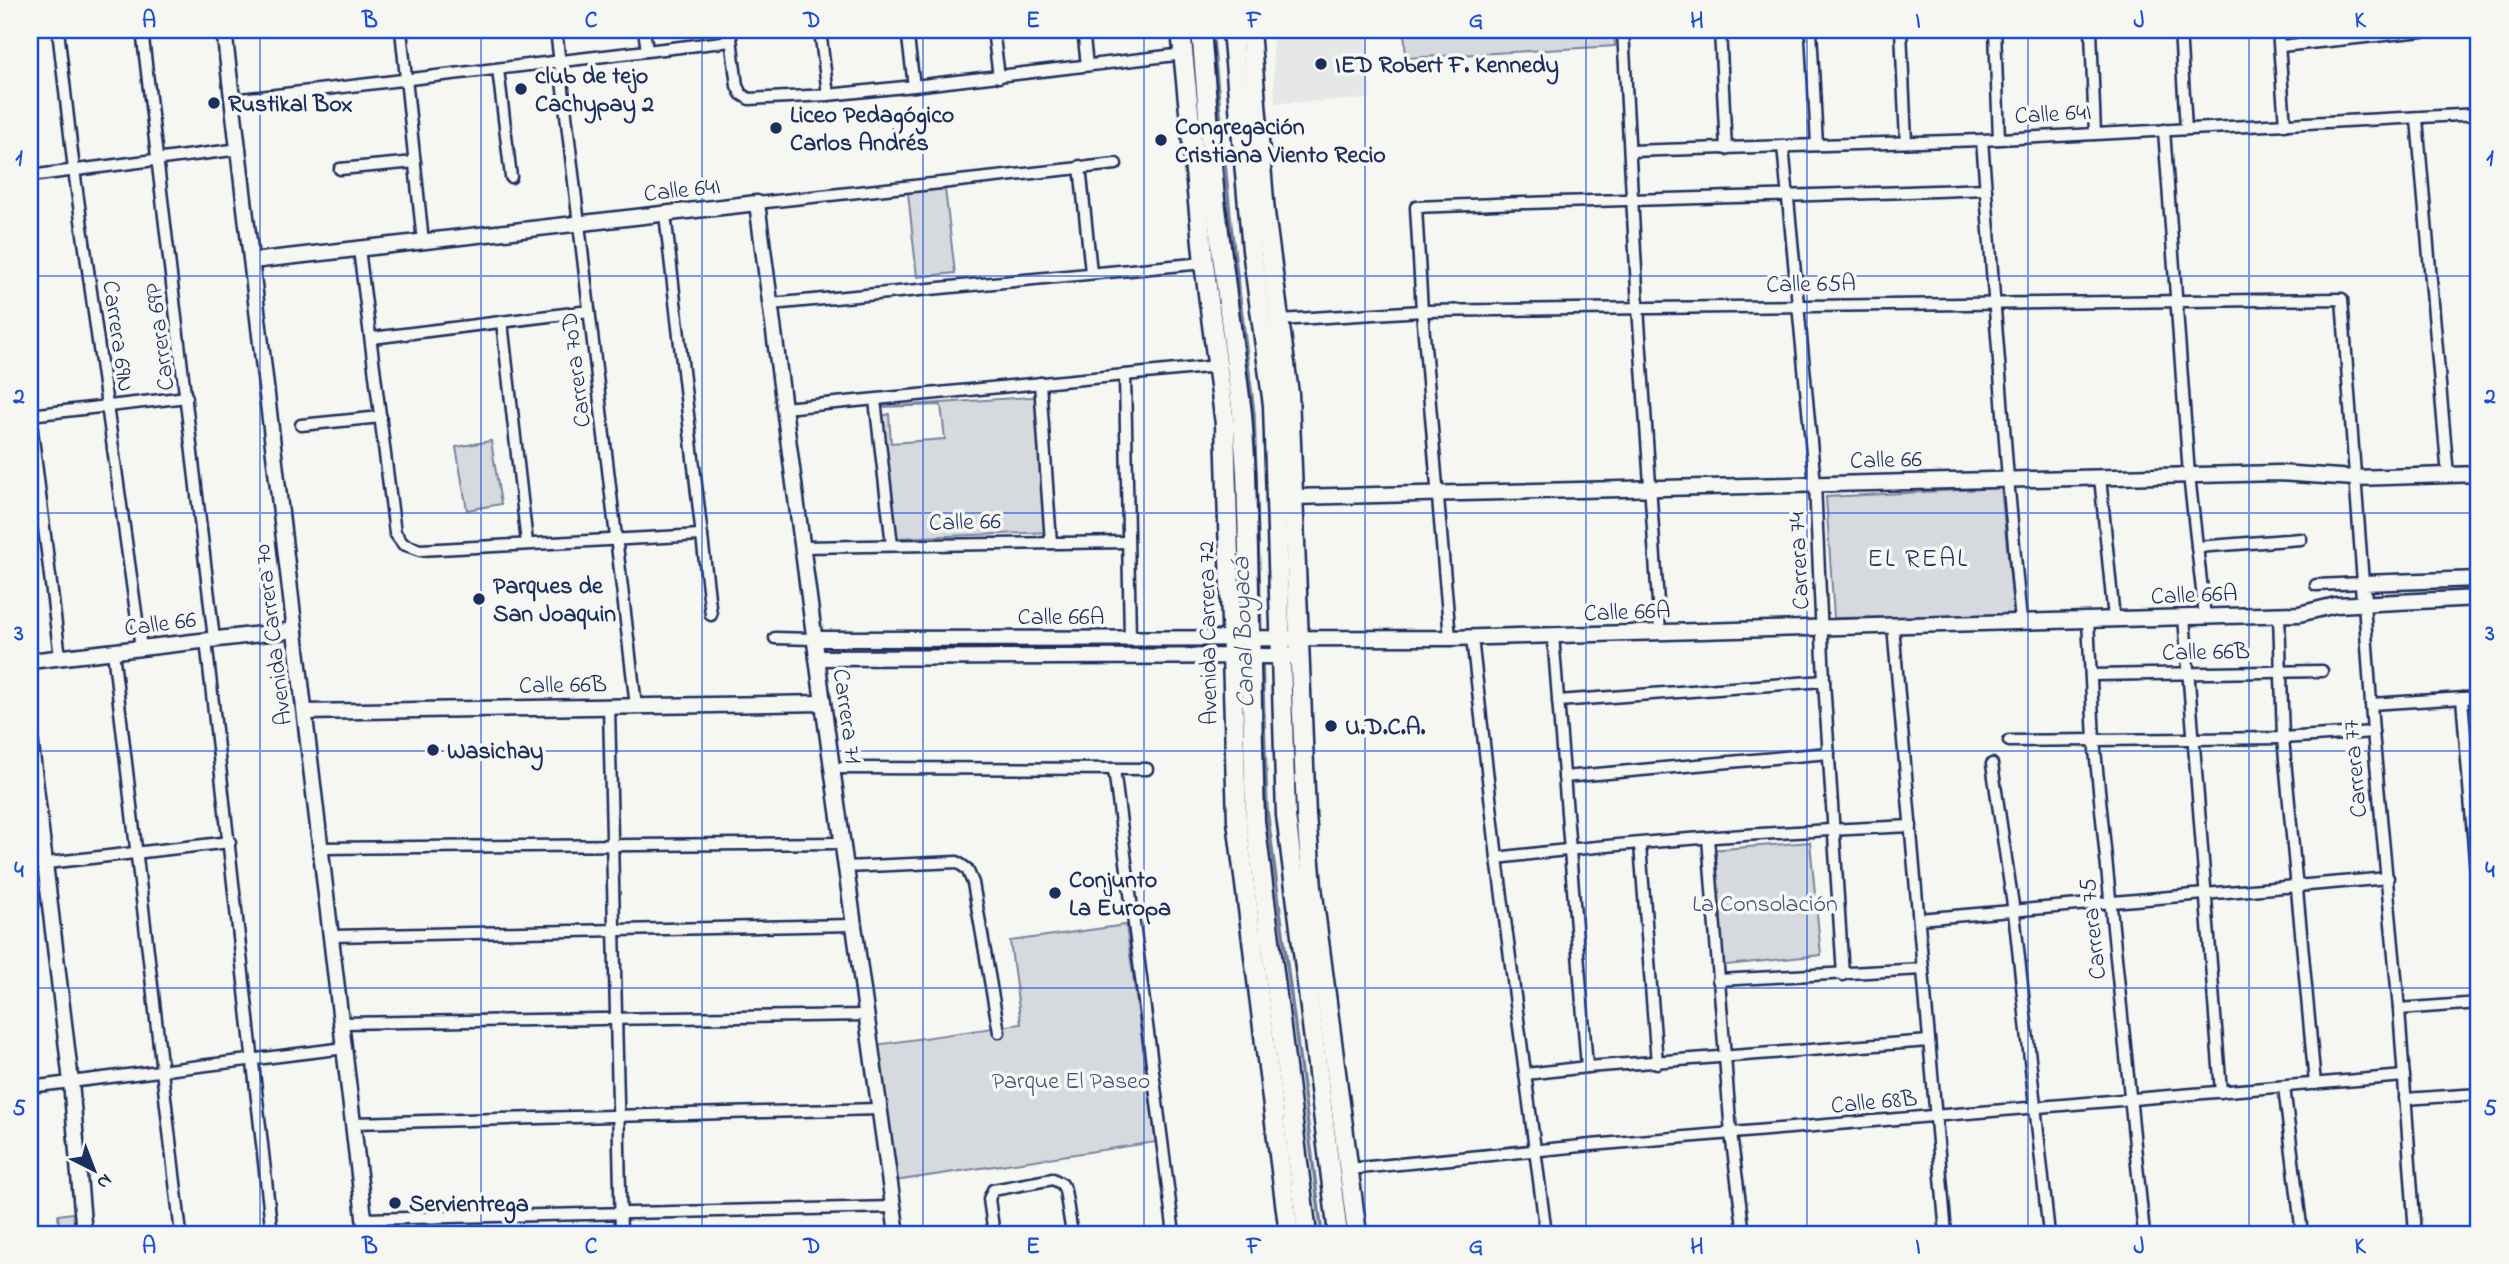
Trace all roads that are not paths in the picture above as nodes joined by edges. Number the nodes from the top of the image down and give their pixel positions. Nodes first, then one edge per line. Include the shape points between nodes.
1 (58, 30) edge
2 (142, 30) edge
3 (225, 30) edge
4 (401, 30) edge
5 (556, 30) edge
6 (644, 30) edge
7 (820, 30) edge
8 (907, 30) edge
9 (993, 30) edge
10 (1083, 30) edge
11 (1181, 30) edge
12 (1201, 30) edge
13 (1232, 30) edge
14 (1250, 30) edge
15 (1623, 30) edge
16 (1720, 30) edge
17 (1811, 30) edge
18 (1901, 30) edge
19 (1995, 30) edge
20 (2091, 30) edge
21 (2180, 30) edge
22 (2278, 30) edge
23 (2432, 30) edge
24 (731, 35) edge
25 (2281, 46) junction
26 (647, 50) junction
27 (1184, 54) junction
28 (559, 62) junction
29 (1087, 65) junction
30 (498, 69) junction
31 (999, 77) junction
32 (407, 80) junction
33 (1255, 83) junction
34 (914, 86) junction
35 (828, 95) junction
36 (233, 100) junction
37 (1238, 113) junction
38 (2479, 114) edge
39 (2417, 119) junction
40 (2285, 125) junction
41 (2164, 130) junction
42 (2186, 130) junction
43 (2095, 134) junction
44 (1999, 139) junction
45 (1982, 140) junction
46 (1210, 141) junction
47 (1906, 142) junction
48 (1817, 145) junction
49 (1783, 146) junction
50 (240, 149) junction
51 (1726, 149) junction
52 (1630, 151) junction
53 (158, 160) junction
54 (415, 162) junction
55 (1116, 164) dead end
56 (1080, 166) junction
57 (340, 169) dead end
58 (74, 170) junction
59 (1194, 172) junction
60 (30, 176) edge
61 (511, 177) dead end
62 (1245, 183) junction
63 (1986, 189) junction
64 (1788, 197) junction
65 (1633, 198) junction
66 (757, 203) junction
67 (1265, 213) junction
68 (665, 214) junction
69 (579, 224) junction
70 (423, 242) junction
71 (359, 249) junction
72 (252, 261) junction
73 (1204, 262) junction
74 (1091, 272) junction
75 (2342, 299) joint
76 (2176, 301) junction
77 (1996, 302) junction
78 (771, 304) junction
79 (1798, 304) junction
80 (1638, 307) junction
81 (589, 311) junction
82 (1422, 311) junction
83 (1280, 320) junction
84 (502, 322) junction
85 (372, 338) junction
86 (1218, 366) junction
87 (1125, 375) junction
88 (1040, 383) junction
89 (187, 397) junction
90 (875, 400) junction
91 (107, 406) junction
92 (784, 408) junction
93 (30, 415) edge
94 (381, 417) junction
95 (301, 425) dead end
96 (2479, 474) edge
97 (2189, 475) junction
98 (2448, 476) junction
99 (2099, 477) junction
100 (2355, 478) junction
101 (2008, 479) junction
102 (1815, 484) junction
103 (1651, 488) junction
104 (1438, 493) junction
105 (1294, 497) junction
106 (702, 535) junction
107 (2301, 539) dead end
108 (617, 540) junction
109 (1128, 542) junction
110 (527, 543) junction
111 (1051, 543) junction
112 (892, 545) junction
113 (802, 547) junction
114 (2197, 547) junction
115 (2479, 579) edge
116 (2363, 583) junction
117 (2316, 585) dead end
118 (2479, 598) edge
119 (2364, 603) junction
120 (711, 615) dead end
121 (2280, 615) junction
122 (2184, 617) junction
123 (2205, 617) junction
124 (2114, 619) junction
125 (2088, 620) junction
126 (2021, 622) junction
127 (1894, 626) junction
128 (1823, 628) junction
129 (295, 630) junction
130 (1660, 632) junction
131 (1553, 635) junction
132 (775, 638) dead end
133 (1450, 638) junction
134 (1472, 638) junction
135 (814, 639) junction
136 (1130, 639) junction
137 (210, 640) junction
138 (1284, 647) junction
139 (141, 648) junction
140 (1246, 648) junction
141 (113, 651) junction
142 (60, 657) junction
143 (817, 659) junction
144 (30, 661) edge
145 (2322, 671) dead end
146 (2280, 672) junction
147 (2188, 673) junction
148 (2092, 675) junction
149 (1824, 681) junction
150 (2479, 697) edge
151 (2462, 698) junction
152 (1559, 701) junction
153 (823, 702) junction
154 (2371, 704) junction
155 (609, 706) junction
156 (636, 706) junction
157 (305, 712) junction
158 (2373, 732) junction
159 (30, 737) edge
160 (2283, 738) junction
161 (2193, 739) junction
162 (2094, 740) junction
163 (2009, 741) dead end
164 (1829, 753) junction
165 (1992, 764) dead end
166 (832, 768) junction
167 (1114, 769) junction
168 (1147, 769) dead end
169 (1564, 777) junction
170 (1911, 826) junction
171 (1834, 829) junction
172 (1708, 838) junction
173 (230, 842) junction
174 (842, 843) junction
175 (612, 845) junction
176 (1640, 845) junction
177 (321, 848) junction
178 (1572, 849) junction
179 (136, 853) junction
180 (1497, 858) junction
181 (45, 863) junction
182 (30, 865) edge
183 (846, 867) junction
184 (2388, 878) junction
185 (2297, 886) junction
186 (2205, 894) junction
187 (2110, 903) junction
188 (2479, 910) edge
189 (2014, 912) junction
190 (1919, 919) junction
191 (853, 925) junction
192 (614, 929) junction
193 (332, 936) junction
194 (1923, 969) junction
195 (1843, 975) junction
196 (1718, 980) junction
197 (2479, 1003) edge
198 (2399, 1009) junction
199 (866, 1015) junction
200 (616, 1019) junction
201 (342, 1023) junction
202 (999, 1032) dead end
203 (1283, 1034) junction
204 (1929, 1041) junction
205 (345, 1048) junction
206 (1726, 1057) junction
207 (251, 1060) junction
208 (1267, 1063) junction
209 (1657, 1063) junction
210 (1587, 1067) junction
211 (162, 1070) junction
212 (1526, 1074) junction
213 (2404, 1076) junction
214 (71, 1082) junction
215 (2315, 1084) junction
216 (30, 1087) edge
217 (2284, 1087) junction
218 (2221, 1091) junction
219 (2479, 1094) edge
220 (2130, 1099) junction
221 (2405, 1099) junction
222 (2036, 1108) junction
223 (879, 1109) junction
224 (618, 1117) junction
225 (1936, 1117) junction
226 (354, 1123) junction
227 (1731, 1134) junction
228 (1535, 1151) junction
229 (1349, 1169) junction
230 (893, 1207) junction
231 (621, 1213) junction
232 (365, 1227) edge
233 (84, 1234) edge
234 (181, 1234) edge
235 (272, 1234) edge
236 (621, 1234) edge
237 (897, 1234) edge
238 (994, 1234) edge
239 (1072, 1234) edge
240 (1174, 1234) edge
241 (1289, 1234) edge
242 (1307, 1234) edge
243 (1338, 1234) edge
244 (1357, 1234) edge
245 (1546, 1234) edge
246 (1744, 1234) edge
247 (1946, 1234) edge
248 (2049, 1234) edge
249 (2144, 1234) edge
250 (2302, 1234) edge
251 (2415, 1234) edge

1 - 58 street, Carrera 69N
2 - 53 street, Carrera 69P
3 - 36 street, Avenida Carrera 70
4 - 32 street
5 - 28 street, Carrera 70D
6 - 26 street
7 - 35 street
8 - 34 street
9 - 31 street
10 - 29 street
11 - 27 highway, Avenida Carrera 72
12 - 46 highway, Avenida Carrera 72
13 - 37 highway
14 - 33 highway
15 - 52 street
16 - 51 street
17 - 48 street
18 - 47 street
19 - 44 street
20 - 43 street
21 - 42 street
22 - 25 street
23 - 25 street
24 - 26 street
24 - 35 street via 737,86 749,99
25 - 40 street
26 - 28 street
27 - 29 street
27 - 59 highway, Avenida Carrera 72
28 - 30 street
28 - 69 street, Carrera 70D
29 - 31 street
30 - 32 street
30 - 61 street
31 - 34 street
32 - 36 street
32 - 54 street
33 - 37 highway
33 - 67 highway
34 - 35 street
36 - 50 street, Avenida Carrera 70
37 - 62 highway
38 - 39 street, Calle 64I
39 - 40 street, Calle 64I
39 - 98 street
40 - 42 street, Calle 64I
41 - 42 street, Calle 64I
41 - 43 street, Calle 64I
41 - 76 street
43 - 44 street, Calle 64I
44 - 45 street, Calle 64I
45 - 47 street, Calle 64I
45 - 63 street
46 - 59 highway
46 - 140 highway, Avenida Carrera 72 via 1242,414
47 - 48 street, Calle 64I
48 - 49 street, Calle 64I
49 - 51 street, Calle 64I
49 - 64 street, Carrera 74
50 - 53 street
50 - 72 street, Avenida Carrera 70
51 - 52 street, Calle 64I
52 - 65 street
53 - 58 street
53 - 89 street, Carrera 69P
54 - 57 street
54 - 70 street
55 - 56 street, Calle 64I
56 - 66 street, Calle 64I
56 - 74 street
58 - 60 street
58 - 91 street, Carrera 69N
59 - 73 highway, Avenida Carrera 72
62 - 67 highway
62 - 138 highway via 1273,405
63 - 64 street
63 - 77 street
64 - 65 street
64 - 79 street, Carrera 74
65 - 80 street
65 - 82 street via 1416,207
66 - 68 street, Calle 64I
66 - 78 street, Carrera 71
67 - 83 highway
68 - 69 street, Calle 64I
68 - 106 street
69 - 70 street, Calle 64I
69 - 81 street, Carrera 70D
70 - 71 street, Calle 64I
71 - 72 street, Calle 64I
71 - 85 street
72 - 129 street, Avenida Carrera 70
73 - 74 street
73 - 86 highway, Avenida Carrera 72
74 - 78 street
75 - 76 street, Calle 65A
75 - 100 street, Carrera 77
76 - 77 street, Calle 65A
76 - 97 street
77 - 79 street, Calle 65A
77 - 101 street
78 - 92 street, Carrera 71
79 - 80 street, Calle 65A
79 - 102 street, Carrera 74
80 - 82 street, Calle 65A
80 - 103 street
81 - 84 street
81 - 108 street, Carrera 70D
82 - 83 street, Calle 65A
82 - 104 street
83 - 105 highway
84 - 85 street
84 - 110 street
85 - 94 street
86 - 87 street
86 - 140 highway, Avenida Carrera 72
87 - 88 street
87 - 109 street
88 - 90 street
88 - 111 street
89 - 91 street
89 - 137 street, Carrera 69P
90 - 92 street
90 - 112 street
91 - 93 street
91 - 139 street, Carrera 69N
92 - 113 street, Carrera 71
93 - 142 street
94 - 95 street
94 - 110 street via 395,533 404,544 421,550
96 - 98 street, Calle 66
97 - 99 street, Calle 66
97 - 100 street, Calle 66 via 2278,473
97 - 114 street
98 - 100 street, Calle 66
99 - 101 street, Calle 66
99 - 124 street
100 - 116 street, Carrera 77
101 - 102 street, Calle 66
101 - 126 street
102 - 103 street, Calle 66
102 - 128 street, Carrera 74
103 - 104 street, Calle 66
103 - 130 street
104 - 105 street, Calle 66
104 - 133 street
105 - 138 highway
106 - 108 street
106 - 120 street
107 - 114 street
108 - 110 street
108 - 156 street, Carrera 70D
109 - 111 street, Calle 66
109 - 136 street
111 - 112 street, Calle 66
112 - 113 street, Calle 66
113 - 135 street, Carrera 71
114 - 123 street
115 - 116 street
116 - 117 street
116 - 119 street, Carrera 77
118 - 119 street, Calle 66A
119 - 121 street, Calle 66A
119 - 154 street, Carrera 77
121 - 123 street, Calle 66A
121 - 146 street
122 - 123 street, Calle 66A
122 - 124 street, Calle 66A
122 - 147 street
124 - 125 street, Calle 66A
125 - 126 street, Calle 66A
125 - 148 street, Carrera 75
126 - 127 street, Calle 66A
127 - 128 street, Calle 66A
127 - 170 street
128 - 130 street, Calle 66A
128 - 149 street, Carrera 74
129 - 137 street, Calle 66
129 - 157 street, Avenida Carrera 70
130 - 131 street, Calle 66A
131 - 134 street, Calle 66A
131 - 152 street
132 - 135 street, Calle 66A
133 - 134 street, Calle 66A
133 - 138 street, Calle 66A
134 - 180 street
135 - 136 street, Calle 66A
135 - 143 street, Carrera 71
136 - 140 street, Calle 66A
137 - 139 street, Calle 66
137 - 173 street, Carrera 69P
138 - 140 street, Calle 66A
138 - 229 highway
138 - 243 highway via 1286,815
139 - 141 street, Calle 66
140 - 143 street, Calle 66A
140 - 203 highway, Avenida Carrera 72 via 1255,821
140 - 208 highway, Avenida Carrera 72 via 1237,821
141 - 142 street, Calle 66
141 - 179 street
142 - 144 street, Calle 66
143 - 153 street, Carrera 71
145 - 146 street, Calle 66B
146 - 147 street, Calle 66B
146 - 160 street
147 - 148 street, Calle 66B
147 - 161 street
148 - 162 street, Carrera 75
149 - 152 street
149 - 164 street, Carrera 74
150 - 151 street
151 - 154 street
151 - 188 street
152 - 169 street
153 - 156 street, Calle 66B
153 - 166 street, Carrera 71
154 - 158 street, Carrera 77
155 - 156 street, Calle 66B
155 - 157 street, Calle 66B
155 - 175 street
157 - 177 street, Avenida Carrera 70
158 - 160 street
158 - 184 street, Carrera 77
159 - 181 street
160 - 161 street
160 - 185 street
161 - 162 street
161 - 186 street
162 - 163 street
162 - 187 street, Carrera 75
164 - 169 street
164 - 171 street, Carrera 74
165 - 189 street
166 - 167 street
166 - 174 street, Carrera 71
167 - 168 street
167 - 240 street
169 - 178 street
170 - 171 street
170 - 190 street
171 - 172 street
171 - 195 street, Carrera 74
172 - 176 street
172 - 196 street
173 - 179 street
173 - 207 street, Carrera 69P
174 - 175 street
174 - 183 street, Carrera 71
175 - 177 street
175 - 192 street
176 - 178 street
176 - 209 street
177 - 193 street, Avenida Carrera 70
178 - 180 street
178 - 210 street
179 - 181 street
179 - 211 street
180 - 212 street
181 - 182 street
181 - 214 street
183 - 191 street, Carrera 71
183 - 202 street via 957,862 967,869
184 - 185 street
184 - 198 street, Carrera 77
185 - 186 street
185 - 215 street
186 - 187 street
186 - 218 street
187 - 189 street
187 - 220 street, Carrera 75
189 - 190 street
189 - 222 street
190 - 194 street
191 - 192 street
191 - 199 street, Carrera 71
192 - 193 street
192 - 200 street
193 - 201 street, Avenida Carrera 70
194 - 195 street
194 - 204 street
195 - 196 street
196 - 206 street
197 - 198 street
198 - 213 street, Carrera 77
199 - 200 street
199 - 223 street, Carrera 71
200 - 201 street
200 - 224 street
201 - 205 street, Avenida Carrera 70
203 - 208 highway
203 - 242 highway, Avenida Carrera 72
204 - 206 street
204 - 225 street
205 - 207 street
205 - 226 street, Avenida Carrera 70
206 - 209 street
206 - 227 street
207 - 211 street
207 - 235 street, Carrera 69P
208 - 241 highway, Avenida Carrera 72
209 - 210 street
210 - 212 street
211 - 214 street
211 - 234 street
212 - 228 street
213 - 215 street, Calle 68B
213 - 221 street, Carrera 77
214 - 216 street
214 - 233 street
215 - 217 street, Calle 68B
217 - 218 street, Calle 68B
217 - 250 street
218 - 220 street, Calle 68B
219 - 221 street
220 - 222 street, Calle 68B
220 - 249 street, Carrera 75
221 - 251 street, Carrera 77
222 - 225 street, Calle 68B
222 - 248 street
223 - 224 street
223 - 230 street, Carrera 71
224 - 226 street
224 - 231 street
225 - 227 street, Calle 68B
225 - 247 street
226 - 232 street, Avenida Carrera 70
227 - 228 street, Calle 68B
227 - 246 street
228 - 229 street, Calle 68B
228 - 245 street
229 - 244 highway
230 - 231 street
230 - 237 street, Carrera 71
231 - 232 street
231 - 236 street
238 - 239 street via 989,1199 993,1190 1053,1179 1065,1190

